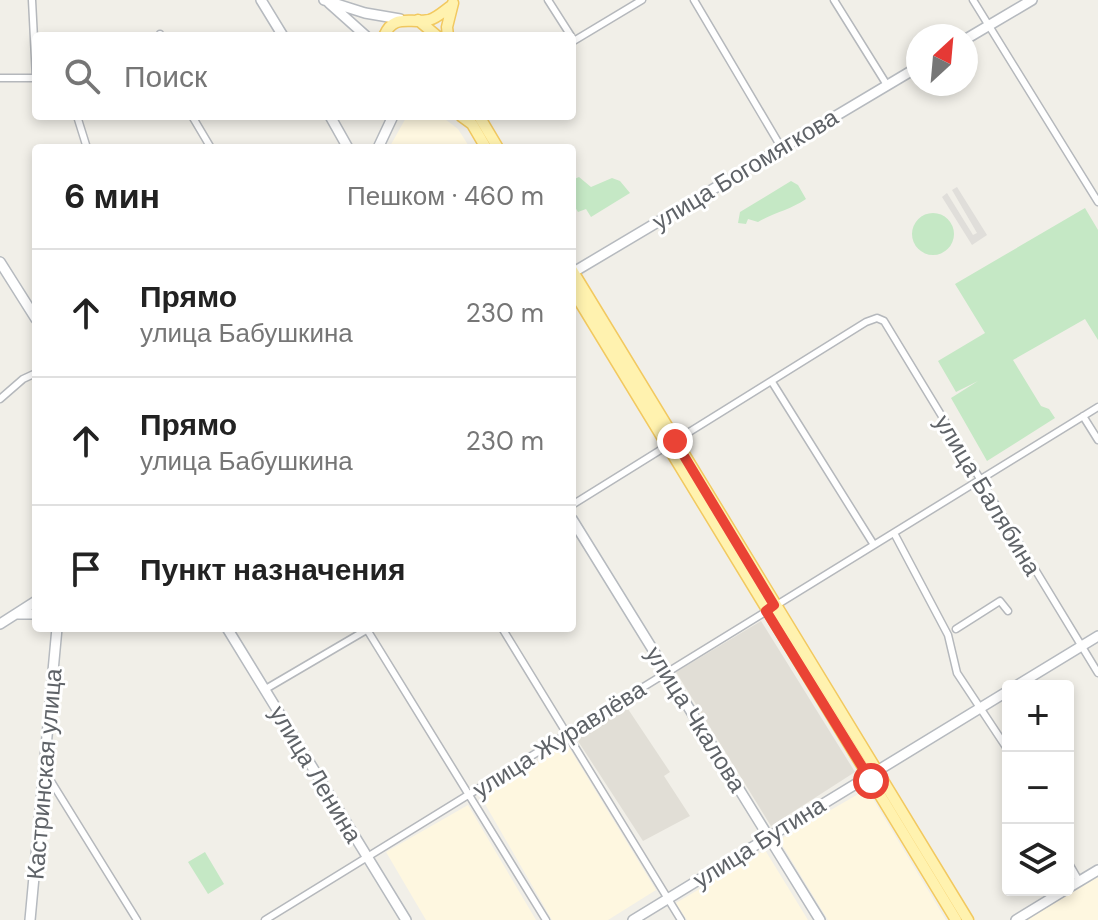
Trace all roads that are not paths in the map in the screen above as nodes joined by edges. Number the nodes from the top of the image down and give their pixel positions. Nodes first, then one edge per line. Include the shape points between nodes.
1 (32, 0) edge
2 (261, 0) edge
3 (326, 0) edge
4 (642, 0) edge
5 (694, 0) edge
6 (834, 0) edge
7 (973, 0) edge
8 (1032, 0) edge
9 (453, 3) edge
10 (550, 3) edge
11 (400, 19) junction
12 (418, 20) junction
13 (988, 26) junction
14 (34, 32) edge
15 (281, 32) edge
16 (362, 32) edge
17 (386, 32) edge
18 (432, 32) edge
19 (448, 32) edge
20 (568, 32) edge
21 (978, 32) edge
22 (576, 37) edge
23 (906, 74) edge
24 (0, 78) edge
25 (32, 78) edge
26 (887, 85) junction
27 (79, 120) edge
28 (194, 120) edge
29 (332, 120) edge
30 (391, 120) edge
31 (466, 120) edge
32 (481, 120) edge
33 (86, 144) edge
34 (209, 144) edge
35 (346, 144) edge
36 (380, 144) edge
37 (484, 144) edge
38 (496, 144) edge
39 (781, 147) junction
40 (1098, 183) edge
41 (1090, 188) junction
42 (1098, 202) edge
43 (0, 262) edge
44 (576, 270) edge
45 (576, 279) edge
46 (576, 295) edge
47 (32, 313) edge
48 (32, 375) edge
49 (772, 382) junction
50 (0, 399) edge
51 (1098, 407) edge
52 (1083, 416) junction
53 (1098, 440) edge
54 (671, 443) junction
55 (979, 480) junction
56 (576, 502) edge
57 (576, 526) edge
58 (894, 533) junction
59 (874, 545) junction
60 (32, 603) edge
61 (770, 608) junction
62 (1008, 611) dead end
63 (14, 614) junction
64 (32, 614) edge
65 (0, 624) edge
66 (956, 629) dead end
67 (55, 632) edge
68 (229, 632) edge
69 (363, 632) edge
70 (370, 632) edge
71 (504, 632) edge
72 (1098, 636) edge
73 (1081, 647) junction
74 (666, 673) junction
75 (1098, 673) edge
76 (1026, 680) edge
77 (264, 690) junction
78 (1002, 695) edge
79 (979, 708) junction
80 (567, 734) junction
81 (1002, 741) edge
82 (44, 769) junction
83 (872, 773) junction
84 (469, 794) junction
85 (770, 835) junction
86 (367, 857) junction
87 (1098, 870) edge
88 (1074, 872) edge
89 (1079, 881) junction
90 (1074, 884) edge
91 (1055, 896) edge
92 (667, 898) junction
93 (268, 919) edge
94 (30, 920) edge
95 (137, 920) edge
96 (406, 920) edge
97 (546, 920) edge
98 (633, 920) edge
99 (681, 920) edge
100 (820, 920) edge
101 (956, 920) edge
102 (968, 920) edge
103 (1016, 920) edge

1 - 14 street
2 - 15 main road
3 - 11 main road
3 - 16 main road
4 - 22 street
5 - 39 street
6 - 26 street
7 - 13 street
8 - 13 main road
9 - 12 main road via 431,20
9 - 19 main road
10 - 20 street
11 - 12 main road
11 - 17 main road
12 - 18 main road
13 - 21 main road
13 - 41 street
23 - 26 main road, улица Богомягкова
24 - 25 street
26 - 39 main road, улица Богомягкова
27 - 33 street
28 - 34 street
29 - 35 main road
30 - 36 main road
31 - 37 main road
32 - 38 main road
39 - 44 main road, улица Богомягкова
40 - 41 street
41 - 42 street
43 - 47 main road
45 - 54 main road
46 - 54 main road
48 - 50 street
49 - 54 street
49 - 55 street, улица Балябина via 866,322 884,321
49 - 59 street
51 - 52 street, улица Журавлёва
52 - 53 street
52 - 55 street, улица Журавлёва
54 - 56 street
54 - 61 main road
55 - 58 street, улица Журавлёва
55 - 73 street, улица Балябина
57 - 74 main road, улица Чкалова
58 - 59 street, улица Журавлёва
58 - 79 street via 948,635 957,673
59 - 61 street, улица Журавлёва
60 - 63 main road
61 - 74 street, улица Журавлёва
61 - 83 main road
62 - 66 street via 1000,601
63 - 64 main road
63 - 65 main road
67 - 82 main road, Кастринская улица
68 - 77 main road, улица Ленина
69 - 77 street
70 - 84 street
71 - 80 street
72 - 73 main road
73 - 75 street, улица Балябина
73 - 76 main road
74 - 80 street, улица Журавлёва
74 - 85 main road, улица Чкалова
77 - 86 main road, улица Ленина
78 - 79 main road, улица Бутина
79 - 81 street
79 - 83 main road, улица Бутина
80 - 84 street, улица Журавлёва
80 - 92 street
82 - 94 main road, Кастринская улица
82 - 95 street
83 - 85 main road, улица Бутина
83 - 101 main road
83 - 102 main road
84 - 86 street, улица Журавлёва
84 - 97 street
85 - 92 main road, улица Бутина
85 - 100 main road, улица Чкалова
86 - 93 street, улица Журавлёва
86 - 96 main road, улица Ленина
87 - 89 main road
88 - 89 street
89 - 90 main road
91 - 103 main road
92 - 98 main road, улица Бутина
92 - 99 street

